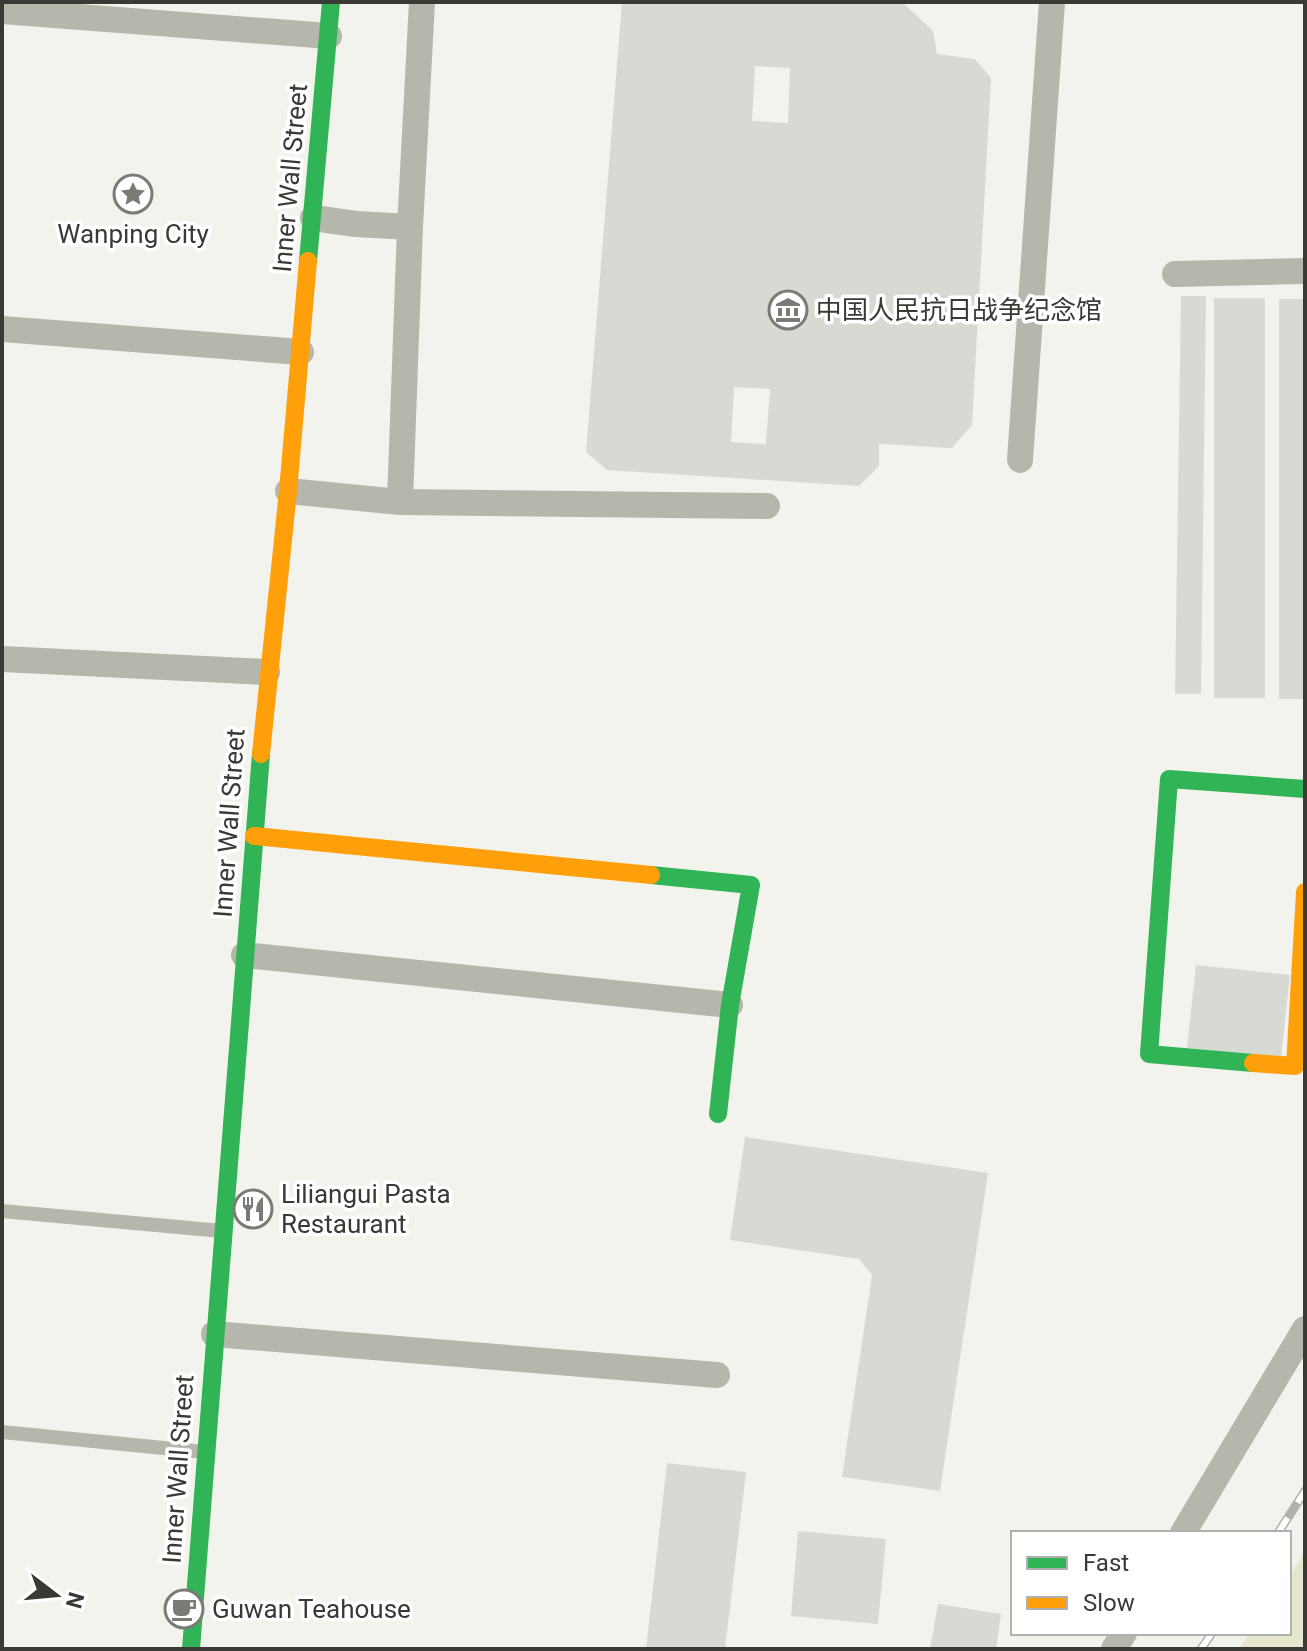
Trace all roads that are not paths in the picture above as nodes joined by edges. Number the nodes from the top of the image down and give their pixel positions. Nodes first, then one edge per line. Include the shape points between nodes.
1 (331, 2) edge
2 (422, 2) edge
3 (1052, 2) edge
4 (2, 11) edge
5 (329, 36) junction
6 (313, 218) junction
7 (410, 227) junction
8 (1305, 271) edge
9 (1175, 274) dead end
10 (2, 329) edge
11 (301, 352) junction
12 (1020, 460) dead end
13 (288, 491) junction
14 (400, 502) junction
15 (767, 506) dead end
16 (2, 659) edge
17 (267, 672) junction
18 (1305, 789) edge
19 (254, 836) junction
20 (1305, 892) edge
21 (244, 955) junction
22 (730, 1005) junction
23 (718, 1114) dead end
24 (2, 1211) edge
25 (222, 1231) junction
26 (1305, 1329) edge
27 (214, 1334) junction
28 (717, 1375) dead end
29 (2, 1432) edge
30 (204, 1452) junction
31 (1184, 1531) edge
32 (191, 1649) edge

1 - 5 street, Inner Wall Street
2 - 7 street
3 - 12 street
4 - 5 street
5 - 6 street, Inner Wall Street
6 - 7 street
6 - 11 street, Inner Wall Street
7 - 14 street
8 - 9 street
10 - 11 street
11 - 13 street, Inner Wall Street
13 - 14 street
13 - 17 street, Inner Wall Street
14 - 15 street
16 - 17 street
17 - 19 street, Inner Wall Street
18 - 20 street via 1169,779 1149,1054 1295,1066
19 - 21 street, Inner Wall Street
19 - 22 street via 751,885
21 - 22 street
21 - 25 street, Inner Wall Street
22 - 23 street
24 - 25 lane
25 - 27 street, Inner Wall Street
26 - 31 street
27 - 28 street
27 - 30 street, Inner Wall Street
29 - 30 lane
30 - 32 street, Inner Wall Street

